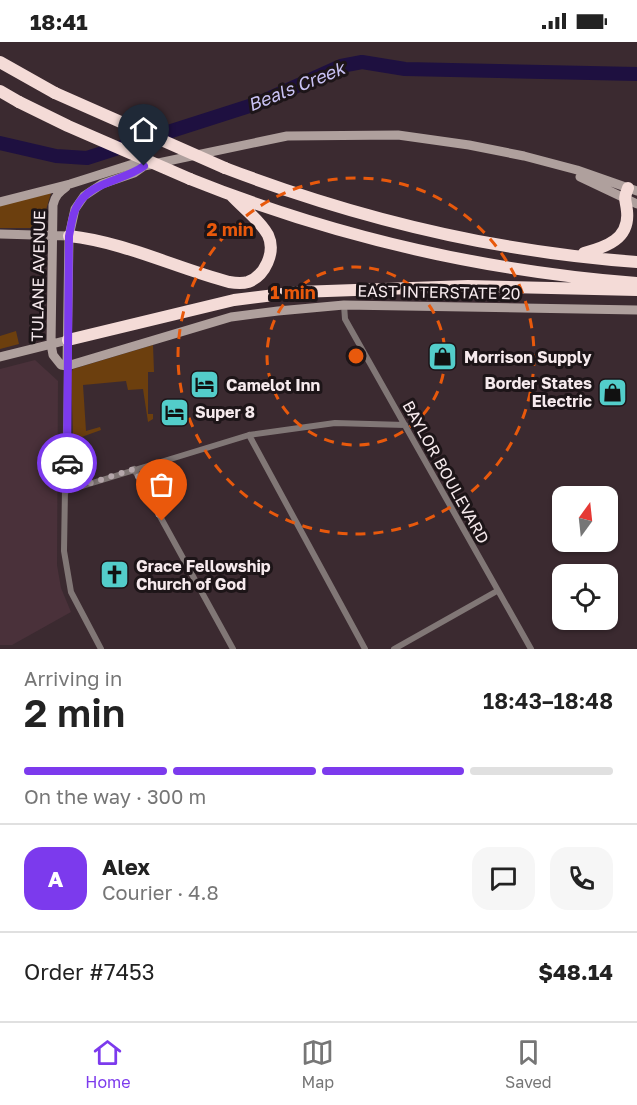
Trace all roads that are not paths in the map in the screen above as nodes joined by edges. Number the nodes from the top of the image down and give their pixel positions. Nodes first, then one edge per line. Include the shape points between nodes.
1 (0, 62) edge
2 (0, 91) edge
3 (144, 166) junction
4 (70, 184) junction
5 (632, 189) edge
6 (232, 196) junction
7 (0, 202) edge
8 (637, 204) edge
9 (0, 234) edge
10 (52, 236) junction
11 (69, 236) junction
12 (577, 256) junction
13 (637, 262) edge
14 (637, 283) edge
15 (637, 290) edge
16 (344, 305) junction
17 (637, 310) edge
18 (68, 340) junction
19 (51, 344) junction
20 (0, 357) edge
21 (67, 366) junction
22 (405, 425) junction
23 (249, 435) junction
24 (134, 469) junction
25 (66, 491) junction
26 (497, 591) junction
27 (101, 649) edge
28 (232, 649) edge
29 (365, 649) edge
30 (394, 649) edge
31 (531, 649) edge

1 - 12 highway, bridge via 55,93 225,168 300,195 377,217
2 - 6 highway, bridge via 68,126
3 - 4 main road via 133,164
3 - 5 main road via 287,136 398,135 524,156
3 - 11 main road, TULANE AVENUE via 84,196 75,209
4 - 7 main road
4 - 10 main road, TULANE AVENUE via 54,199
5 - 8 main road
5 - 12 highway via 627,220 617,240
6 - 11 highway via 261,224 270,242 266,266 247,282 228,282
6 - 14 highway via 340,230 415,248 508,267
9 - 10 main road
10 - 11 main road
10 - 19 main road, TULANE AVENUE
11 - 18 main road, TULANE AVENUE
12 - 13 highway
15 - 18 highway via 468,286 299,292 234,300
16 - 17 main road, EAST INTERSTATE 20
16 - 21 main road, EAST INTERSTATE 20 via 231,317
16 - 22 street, BAYLOR BOULEVARD via 345,319
18 - 19 main road
18 - 21 main road, TULANE AVENUE
19 - 20 main road
19 - 21 main road, TULANE AVENUE via 53,355
21 - 25 street, TULANE AVENUE
22 - 23 street via 335,423
22 - 26 street, BAYLOR BOULEVARD
23 - 24 street
23 - 29 street
24 - 25 street
24 - 28 street
25 - 27 street, TULANE AVENUE via 66,573 71,592
26 - 30 street
26 - 31 street, BAYLOR BOULEVARD

